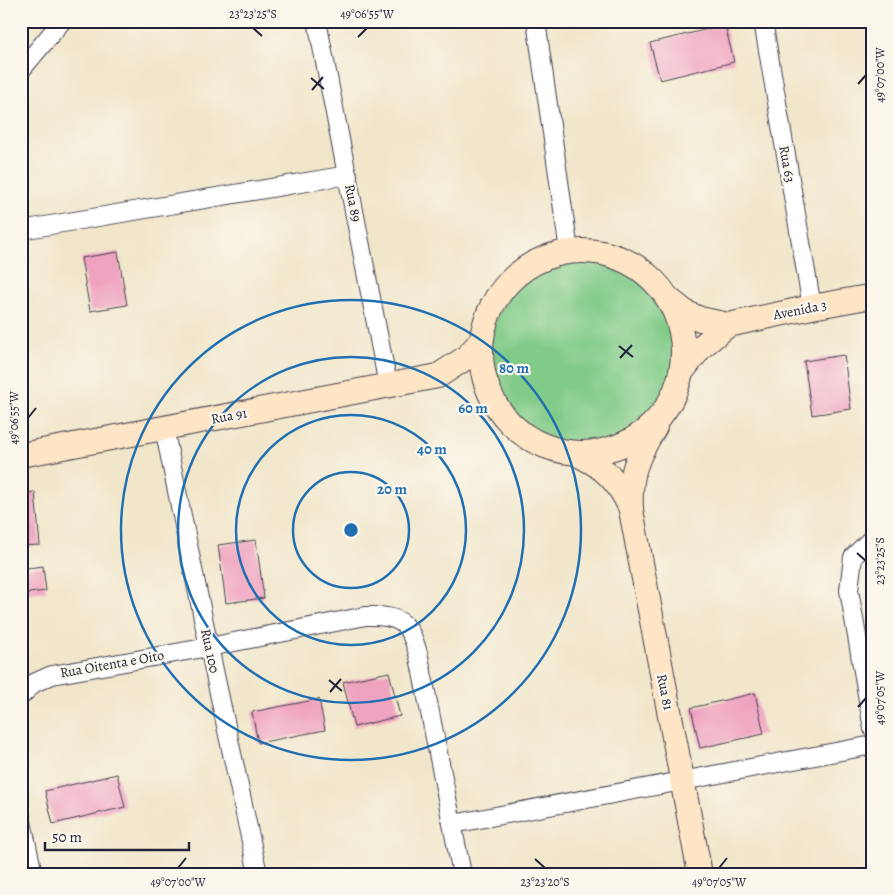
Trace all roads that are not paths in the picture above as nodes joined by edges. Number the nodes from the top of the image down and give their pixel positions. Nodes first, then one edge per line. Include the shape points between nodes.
1 (62, 21) edge
2 (317, 21) edge
3 (536, 21) edge
4 (763, 21) edge
5 (21, 70) edge
6 (348, 175) junction
7 (21, 230) edge
8 (569, 251) junction
9 (873, 296) edge
10 (671, 301) junction
11 (812, 307) junction
12 (728, 325) junction
13 (481, 341) junction
14 (683, 370) junction
15 (438, 376) junction
16 (388, 385) junction
17 (491, 398) junction
18 (660, 418) junction
19 (164, 428) junction
20 (577, 454) junction
21 (21, 455) edge
22 (631, 510) junction
23 (873, 537) edge
24 (208, 647) junction
25 (21, 696) edge
26 (873, 729) edge
27 (873, 744) edge
28 (682, 780) junction
29 (21, 817) edge
30 (453, 824) junction
31 (33, 874) edge
32 (258, 874) edge
33 (462, 874) edge
34 (700, 874) edge

1 - 5 street
2 - 6 street, Rua 89
3 - 8 street
4 - 11 street, Rua 63
6 - 7 street
6 - 16 street, Rua 89
8 - 10 street via 599,252 622,259 642,270
8 - 13 street via 531,264 512,278 486,318
9 - 11 street, Avenida 3
10 - 12 street via 700,319
10 - 14 street via 684,344
11 - 12 street, Avenida 3
12 - 14 street via 701,347
13 - 15 street via 467,357
13 - 17 street via 482,369
14 - 18 street via 673,398
15 - 16 street, Rua 91
15 - 17 street via 460,379
16 - 19 street, Rua 91
17 - 20 street via 513,426 532,440 554,450
18 - 20 street via 644,434 623,446
18 - 22 street via 633,472
19 - 21 street, Rua 91
19 - 24 street, Rua 100
20 - 22 street via 606,471 625,496
22 - 28 street, Rua 81
23 - 26 street via 853,556 848,590
24 - 25 street, Rua Oitenta e Oito via 52,675 34,683
24 - 30 street, Rua Oitenta e Oito via 366,616 400,620 413,636
24 - 32 street, Rua 100
27 - 28 street
28 - 30 street
28 - 34 street, Rua 81
29 - 31 street
30 - 33 street, Rua Oitenta e Oito

